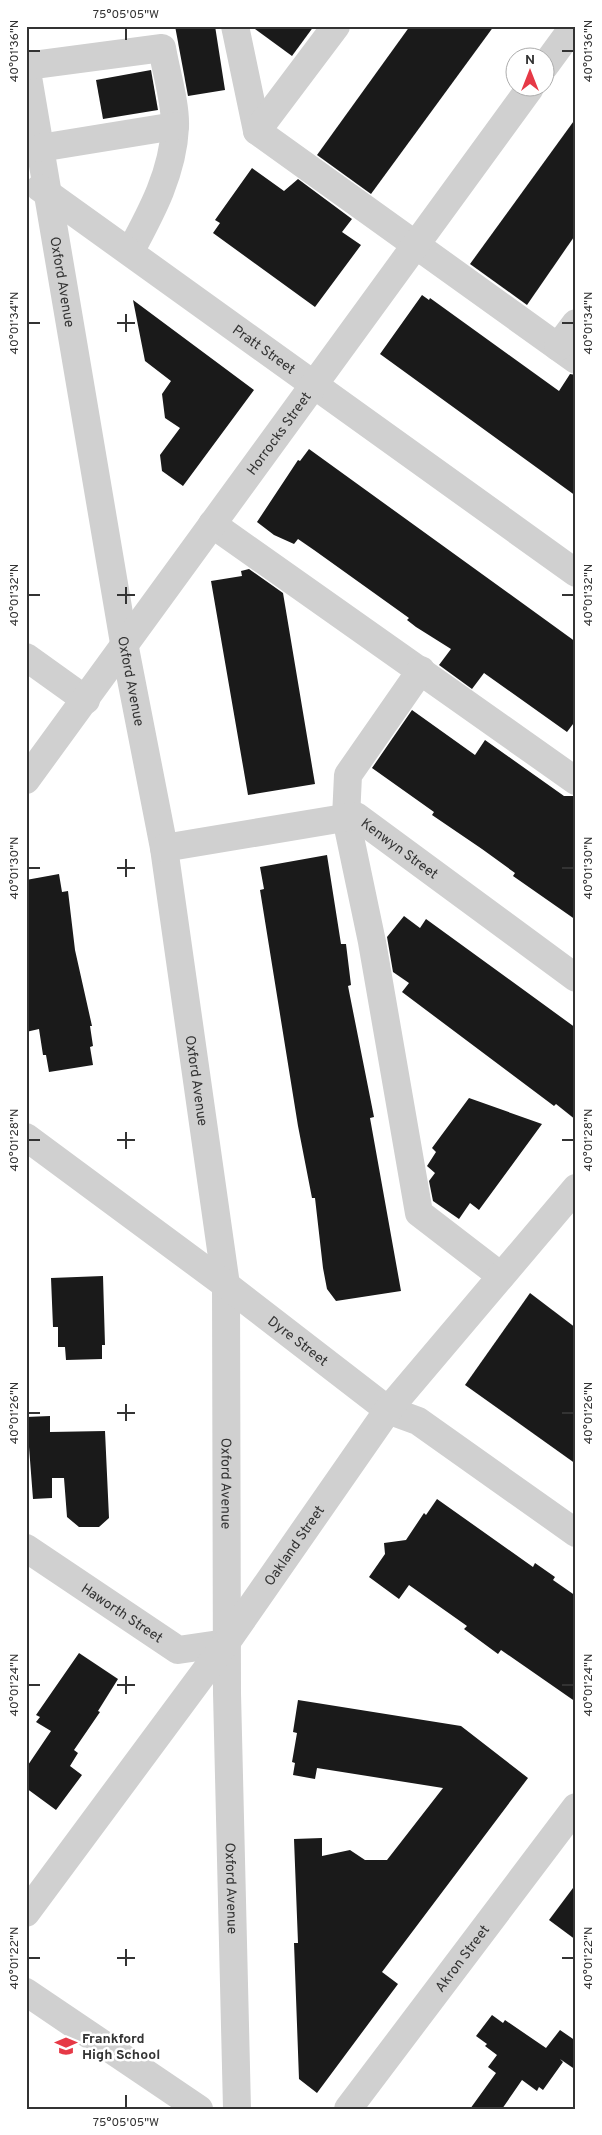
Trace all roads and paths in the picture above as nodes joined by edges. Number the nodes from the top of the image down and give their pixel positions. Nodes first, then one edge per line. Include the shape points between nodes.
1 (235, 26) edge
2 (336, 26) edge
3 (574, 26) edge
4 (554, 53) edge
5 (26, 65) edge
6 (523, 98) edge
7 (175, 126) junction
8 (257, 131) junction
9 (40, 148) junction
10 (37, 186) edge
11 (415, 245) junction
12 (130, 252) junction
13 (576, 323) edge
14 (567, 353) edge
15 (314, 384) junction
16 (212, 524) junction
17 (576, 573) edge
18 (124, 643) junction
19 (26, 657) edge
20 (421, 670) junction
21 (86, 700) junction
22 (26, 780) edge
23 (576, 781) edge
24 (346, 818) junction
25 (164, 848) junction
26 (576, 978) edge
27 (26, 1137) edge
28 (576, 1188) edge
29 (501, 1276) junction
30 (226, 1285) junction
31 (388, 1410) junction
32 (576, 1533) edge
33 (26, 1548) edge
34 (226, 1643) junction
35 (576, 1807) edge
36 (26, 1914) edge
37 (26, 1992) edge
38 (199, 2109) edge
39 (237, 2109) edge
40 (348, 2109) edge

1 - 8 street
2 - 8 street
3 - 4 street
5 - 7 street via 162,48
5 - 9 street, Oxford Avenue
6 - 11 street, Horrocks Street
7 - 9 street
7 - 12 street via 171,156 159,197
8 - 11 street
9 - 10 street, Oxford Avenue
10 - 12 street, Pratt Street
10 - 18 street, Oxford Avenue
11 - 14 street
11 - 15 street, Horrocks Street
12 - 15 street, Pratt Street
13 - 14 street
15 - 16 street, Horrocks Street
15 - 17 street, Pratt Street
16 - 18 street, Horrocks Street
16 - 20 street
18 - 21 street, Horrocks Street
18 - 25 street, Oxford Avenue
19 - 21 street
20 - 23 street
20 - 24 street via 348,775
21 - 22 street, Horrocks Street
24 - 25 street, Kenwyn Street
24 - 26 street, Kenwyn Street via 356,816
24 - 29 street via 372,942 419,1213
25 - 30 street, Oxford Avenue
27 - 30 street, Dyre Street
28 - 29 street, Oakland Street
29 - 31 street, Oakland Street
30 - 31 street, Dyre Street
30 - 34 street, Oxford Avenue
31 - 32 street, Dyre Street via 418,1421
31 - 34 street, Oakland Street
33 - 34 street, Haworth Street via 178,1650
34 - 36 street, Oakland Street
34 - 39 street, Oxford Avenue
35 - 40 street, Akron Street
37 - 38 street

